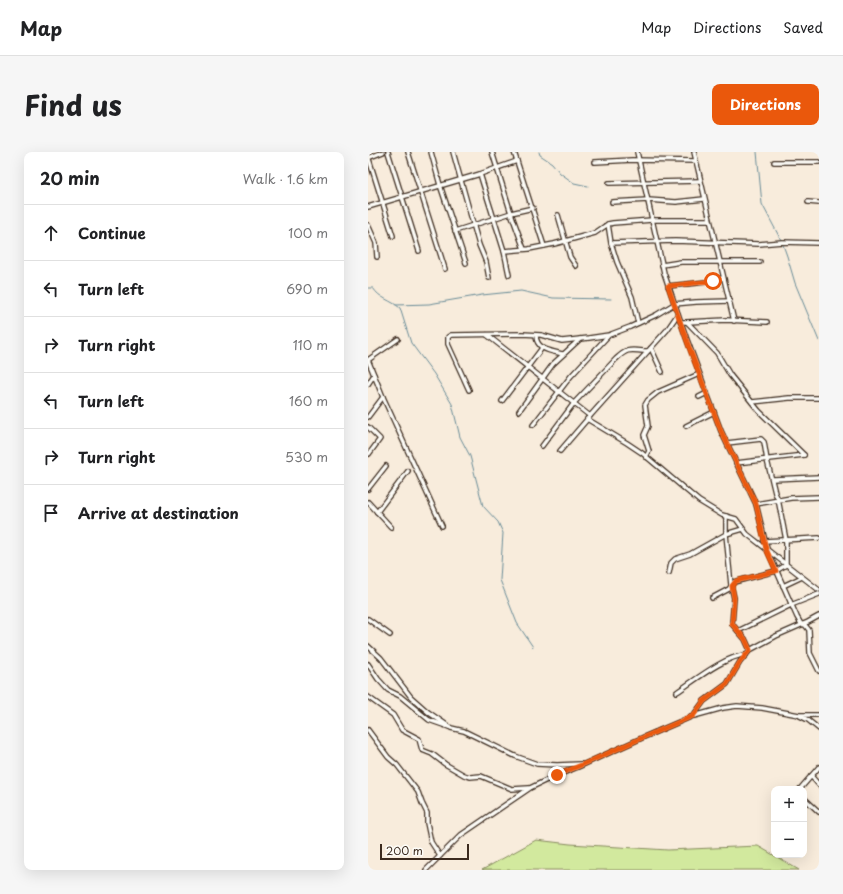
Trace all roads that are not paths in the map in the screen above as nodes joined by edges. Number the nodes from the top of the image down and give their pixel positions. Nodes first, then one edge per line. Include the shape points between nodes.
1 (383, 152) edge
2 (388, 152) edge
3 (408, 152) edge
4 (431, 152) edge
5 (452, 152) edge
6 (492, 152) edge
7 (514, 152) edge
8 (637, 152) edge
9 (694, 152) edge
10 (368, 157) edge
11 (517, 161) junction
12 (639, 161) junction
13 (696, 161) junction
14 (595, 162) dead end
15 (774, 162) dead end
16 (819, 162) edge
17 (497, 168) junction
18 (480, 174) junction
19 (460, 180) junction
20 (644, 181) junction
21 (700, 181) junction
22 (609, 183) dead end
23 (440, 185) junction
24 (420, 191) junction
25 (402, 196) junction
26 (704, 199) junction
27 (648, 200) junction
28 (383, 202) junction
29 (612, 202) dead end
30 (808, 202) dead end
31 (819, 203) edge
32 (368, 206) edge
33 (532, 208) junction
34 (511, 213) junction
35 (558, 215) dead end
36 (494, 218) junction
37 (652, 220) junction
38 (709, 220) junction
39 (608, 224) junction
40 (368, 225) edge
41 (473, 225) junction
42 (455, 231) junction
43 (393, 236) dead end
44 (566, 240) junction
45 (656, 242) junction
46 (715, 242) junction
47 (611, 243) junction
48 (819, 243) edge
49 (544, 246) junction
50 (524, 249) junction
51 (419, 251) dead end
52 (504, 251) junction
53 (377, 257) dead end
54 (720, 262) junction
55 (760, 262) dead end
56 (466, 263) dead end
57 (662, 265) junction
58 (576, 266) dead end
59 (445, 269) dead end
60 (509, 275) dead end
61 (489, 278) dead end
62 (723, 278) junction
63 (668, 286) junction
64 (730, 302) junction
65 (674, 304) junction
66 (678, 314) junction
67 (734, 321) junction
68 (681, 322) junction
69 (687, 322) junction
70 (767, 322) dead end
71 (638, 323) junction
72 (487, 335) junction
73 (536, 335) junction
74 (609, 335) junction
75 (398, 339) dead end
76 (580, 339) junction
77 (542, 348) junction
78 (649, 350) junction
79 (563, 354) junction
80 (368, 360) edge
81 (528, 368) junction
82 (662, 372) dead end
83 (699, 374) junction
84 (374, 375) junction
85 (542, 379) junction
86 (368, 384) edge
87 (469, 390) dead end
88 (558, 391) junction
89 (707, 394) junction
90 (383, 396) junction
91 (699, 397) dead end
92 (819, 398) edge
93 (502, 401) dead end
94 (752, 402) junction
95 (574, 403) junction
96 (519, 411) dead end
97 (714, 412) junction
98 (368, 417) edge
99 (588, 417) junction
100 (533, 425) dead end
101 (686, 426) dead end
102 (368, 427) edge
103 (727, 443) junction
104 (542, 446) dead end
105 (560, 451) dead end
106 (369, 454) edge
107 (646, 457) junction
108 (767, 460) junction
109 (736, 463) junction
110 (386, 466) dead end
111 (408, 471) dead end
112 (819, 477) edge
113 (773, 479) junction
114 (368, 489) edge
115 (819, 497) edge
116 (778, 499) junction
117 (368, 502) edge
118 (756, 504) junction
119 (376, 512) junction
120 (726, 516) junction
121 (442, 526) dead end
122 (391, 527) dead end
123 (743, 529) junction
124 (726, 534) junction
125 (819, 538) edge
126 (786, 540) junction
127 (764, 541) junction
128 (766, 549) junction
129 (786, 565) junction
130 (776, 571) junction
131 (669, 573) dead end
132 (802, 577) junction
133 (732, 586) junction
134 (784, 586) junction
135 (819, 590) edge
136 (819, 594) edge
137 (712, 598) dead end
138 (791, 605) junction
139 (819, 616) edge
140 (368, 619) edge
141 (801, 624) junction
142 (738, 631) junction
143 (390, 635) dead end
144 (368, 646) edge
145 (750, 650) junction
146 (746, 654) junction
147 (368, 664) edge
148 (819, 671) edge
149 (677, 692) dead end
150 (368, 697) edge
151 (799, 715) junction
152 (819, 715) edge
153 (693, 716) junction
154 (450, 727) junction
155 (819, 729) edge
156 (368, 730) edge
157 (584, 764) junction
158 (819, 767) edge
159 (811, 776) junction
160 (819, 785) edge
161 (803, 786) edge
162 (530, 788) junction
163 (807, 801) edge
164 (819, 812) edge
165 (440, 856) junction
166 (426, 870) edge

1 - 10 street
2 - 25 street
3 - 24 street
4 - 23 street
5 - 19 street
6 - 17 street
7 - 11 street
8 - 12 street
9 - 13 street
10 - 28 street
11 - 17 street
11 - 33 street
12 - 13 street
12 - 14 street
12 - 20 street
13 - 21 street
15 - 16 street
17 - 18 street
17 - 34 street
18 - 19 street
18 - 36 street
19 - 23 street
19 - 41 street
20 - 21 street
20 - 22 street
20 - 27 street
21 - 26 street
23 - 24 street
23 - 42 street
24 - 25 street
24 - 59 street
25 - 28 street
25 - 51 street
26 - 27 street via 676,202
26 - 38 street
27 - 29 street
27 - 37 street
28 - 32 street
28 - 43 street
30 - 31 street
33 - 34 street
33 - 49 street
34 - 36 street
34 - 50 street
35 - 44 street
36 - 41 street
36 - 52 street
37 - 38 street
37 - 39 street
37 - 45 street
38 - 46 street
39 - 44 street via 595,233
39 - 47 street
40 - 53 street via 376,244
41 - 42 street
41 - 61 street
42 - 56 street
44 - 49 street
44 - 58 street via 570,257
45 - 46 street
45 - 47 street
45 - 57 street
46 - 48 street
46 - 54 street
47 - 71 street via 632,297
49 - 50 street
50 - 52 street
52 - 60 street
54 - 55 street
54 - 57 street via 681,262
54 - 62 street
57 - 63 street
62 - 63 street
62 - 64 street
63 - 65 street
64 - 65 street
64 - 67 street
65 - 66 street
65 - 71 street
66 - 68 street
66 - 78 street
67 - 69 street
67 - 70 street
68 - 69 street
68 - 83 street
69 - 94 street via 717,353 730,375
71 - 74 street
72 - 73 street
72 - 81 street
72 - 87 street via 457,334 448,337 448,344
73 - 76 street via 557,340
73 - 77 street
74 - 76 street
74 - 88 street
75 - 80 street
76 - 79 street
77 - 79 street
77 - 81 street
78 - 82 street
78 - 95 street via 630,349 622,353
78 - 99 street
79 - 85 street
80 - 84 street
81 - 85 street
81 - 93 street
83 - 89 street
83 - 107 street via 658,392 648,400 645,405 648,426 644,435 649,451
84 - 86 street
84 - 90 street
85 - 88 street
85 - 96 street
88 - 95 street
88 - 100 street
89 - 91 street
89 - 97 street
90 - 98 street
90 - 121 street
92 - 94 street
94 - 108 street via 804,455
95 - 99 street
95 - 104 street
97 - 101 street
97 - 103 street
99 - 105 street
99 - 107 street
102 - 106 street via 380,439
103 - 108 street via 763,440
103 - 109 street
107 - 120 street via 696,499
108 - 109 street
108 - 113 street
109 - 118 street
110 - 114 street
111 - 119 street
112 - 113 street
113 - 116 street
115 - 116 street
116 - 118 street
116 - 126 street
117 - 119 street
118 - 127 street
119 - 122 street
120 - 123 street via 736,519
120 - 124 street
123 - 124 street
123 - 128 street
124 - 131 street via 690,554 675,559 671,563
124 - 133 street
125 - 126 street
126 - 127 street
126 - 129 street
127 - 128 street
128 - 129 street
128 - 130 street
129 - 130 street
129 - 132 street
130 - 133 street via 736,581
130 - 134 street
132 - 134 street
132 - 135 street
133 - 137 street
133 - 142 street via 732,624
134 - 138 street
136 - 138 street
138 - 141 street
138 - 142 street
139 - 141 street
140 - 143 street
141 - 145 street
141 - 148 street via 809,630 810,653
142 - 145 street
144 - 154 street via 381,658 411,697
145 - 146 street
146 - 149 street via 722,663
146 - 153 street via 727,684 704,701
147 - 154 street via 388,690 400,696 429,720
150 - 162 street via 393,715 402,730 418,738 422,750 453,769 466,776 484,777 512,789
151 - 152 street
151 - 153 street via 737,706
151 - 155 street
153 - 157 street
154 - 157 street via 530,762 548,765
156 - 165 street via 418,792 427,813 431,842
157 - 162 street
158 - 159 street
159 - 160 street
159 - 161 street
162 - 165 street via 468,830
163 - 164 street
165 - 166 street

